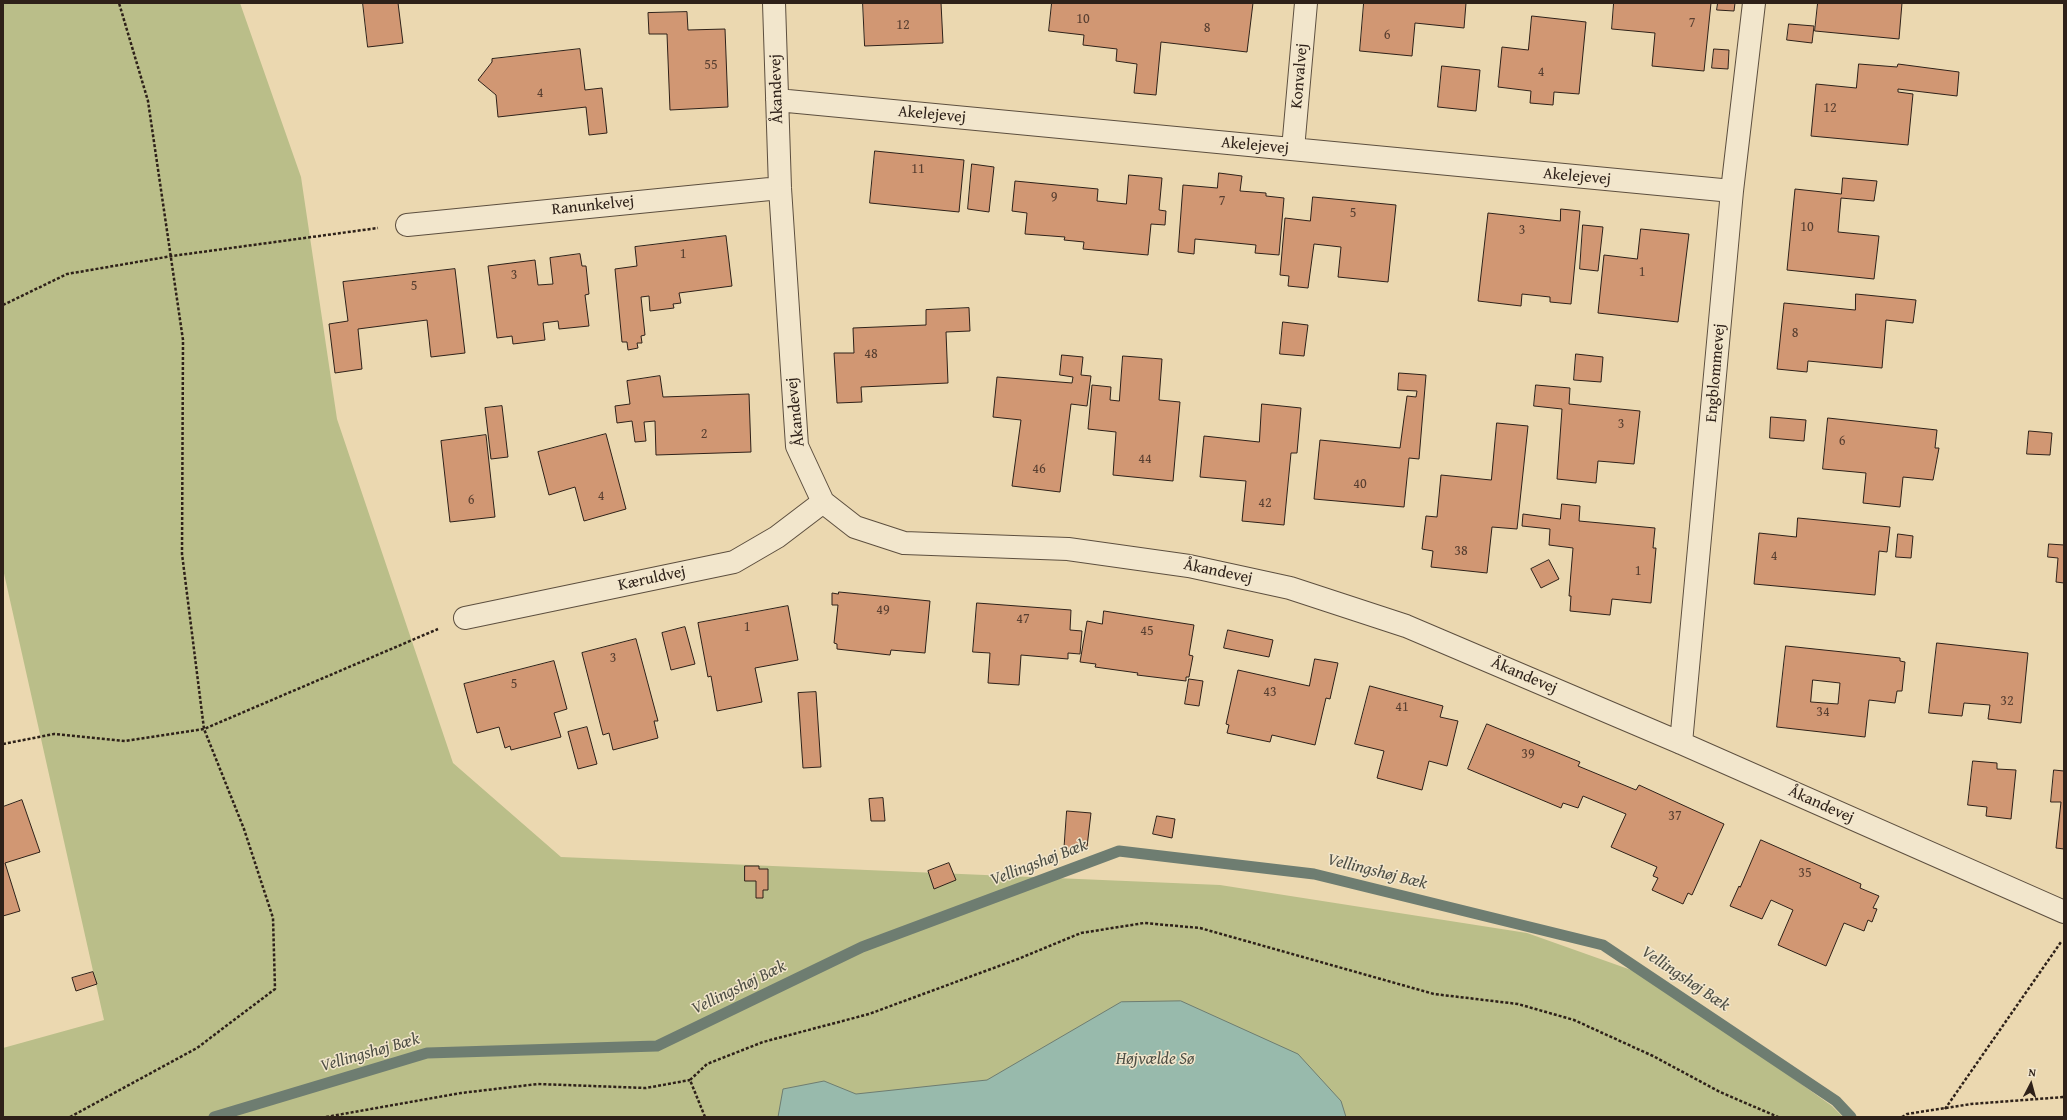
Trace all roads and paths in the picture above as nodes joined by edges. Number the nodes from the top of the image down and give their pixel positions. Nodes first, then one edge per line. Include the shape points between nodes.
1 (119, 3) edge
2 (774, 3) edge
3 (1306, 3) edge
4 (1754, 3) edge
5 (778, 100) junction
6 (1293, 149) junction
7 (780, 188) junction
8 (1732, 191) junction
9 (407, 225) joint
10 (172, 256) junction
11 (3, 305) edge
12 (823, 502) junction
13 (465, 618) joint
14 (204, 729) junction
15 (1681, 742) junction
16 (3, 744) edge
17 (2064, 912) edge
18 (2064, 936) edge
19 (690, 1080) junction
20 (2064, 1097) edge
21 (1945, 1109) junction
22 (70, 1117) edge
23 (326, 1117) edge
24 (705, 1117) edge
25 (1778, 1117) edge
26 (1902, 1117) edge

1 - 10 path via 148,101
2 - 5 street, Åkandevej
3 - 6 street, Konvalvej
4 - 8 street, Engblommevej
5 - 6 street, Akelejevej
5 - 7 street, Åkandevej
6 - 8 street, Akelejevej
7 - 9 street, Ranunkelvej
7 - 12 street, Åkandevej via 796,446
8 - 15 street, Engblommevej
9 - 10 path
10 - 11 path via 67,274
10 - 14 path via 183,340 182,554
12 - 13 street, Kæruldvej via 777,537 734,562
12 - 15 street, Åkandevej via 855,527 904,543 1068,549 1189,566 1290,588 1406,626
13 - 14 path
14 - 16 path via 125,741 54,734
14 - 22 path via 244,829 273,918 275,989 197,1048
15 - 17 street, Åkandevej
18 - 21 path
19 - 23 path via 646,1088 538,1084
19 - 24 path
19 - 25 path via 707,1064 763,1042 868,1014 1081,933 1144,923 1200,928 1434,994 1518,1004 1574,1020 1653,1056 1720,1092
20 - 21 path via 1971,1104
21 - 26 path via 1907,1114

